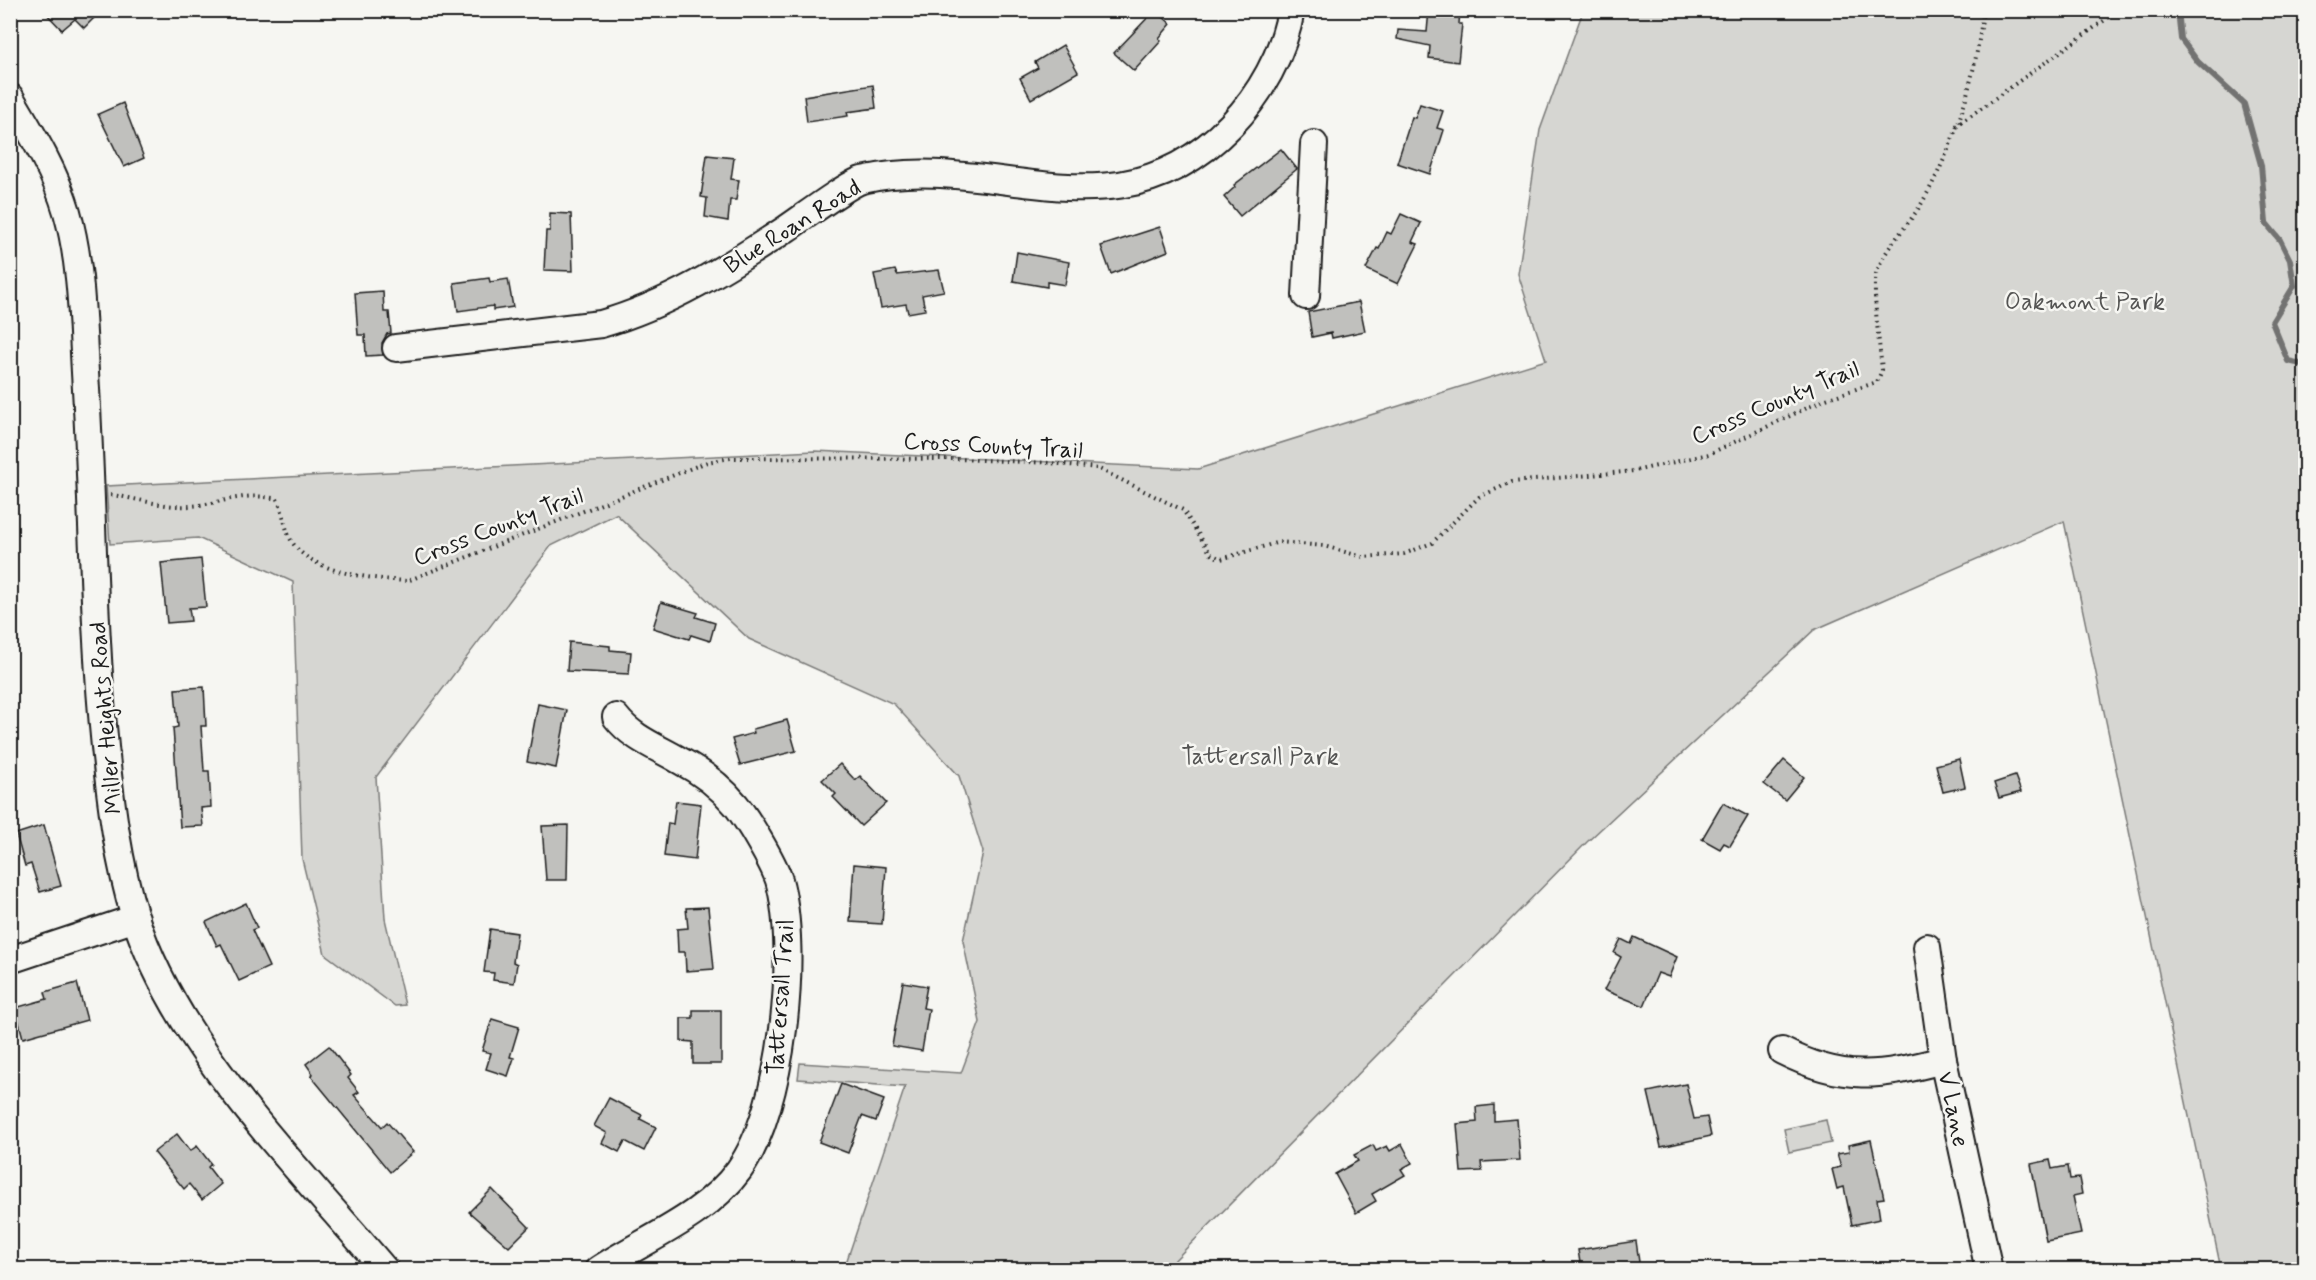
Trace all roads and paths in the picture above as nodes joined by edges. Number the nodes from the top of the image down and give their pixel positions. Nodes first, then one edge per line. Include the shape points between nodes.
1 (1291, 10) edge
2 (1983, 10) edge
3 (2119, 10) edge
4 (10, 97) edge
5 (1956, 127) junction
6 (1314, 144) dead end
7 (1306, 296) dead end
8 (396, 348) dead end
9 (92, 494) junction
10 (616, 717) dead end
11 (136, 918) junction
12 (1927, 947) dead end
13 (10, 960) edge
14 (1782, 1051) dead end
15 (1943, 1060) junction
16 (386, 1269) edge
17 (598, 1269) edge
18 (1989, 1269) edge

1 - 8 street, Blue Roan Road via 1275,60 1244,111 1192,157 1142,180 1077,189 949,175 860,180 752,251 675,296 631,316 601,324
2 - 5 path, Cross County Trail via 1978,56
3 - 5 path
4 - 9 street, Miller Heights Road via 53,174 75,247
5 - 9 path, Cross County Trail via 1941,171 1876,275 1882,370 1877,382 1826,399 1709,454 1635,471 1512,482 1479,497 1432,543 1404,554 1363,556 1324,546 1279,542 1221,559 1211,554 1183,510 1097,468 1050,463 897,458 731,458 707,462 407,581 375,579 325,566 299,552 289,537 285,513 277,499 261,495 189,506
6 - 7 street
9 - 11 street, Miller Heights Road via 98,672 114,820
10 - 17 street, Tattersall Trail via 626,729 700,773 723,791 745,817 778,878 787,916 788,942 776,1080 756,1141 738,1171 706,1203
11 - 13 street
11 - 16 street, Miller Heights Road via 176,1006 206,1052 266,1130
12 - 15 street, V Lane
14 - 15 street via 1811,1066 1844,1073 1894,1073
15 - 18 street, V Lane

